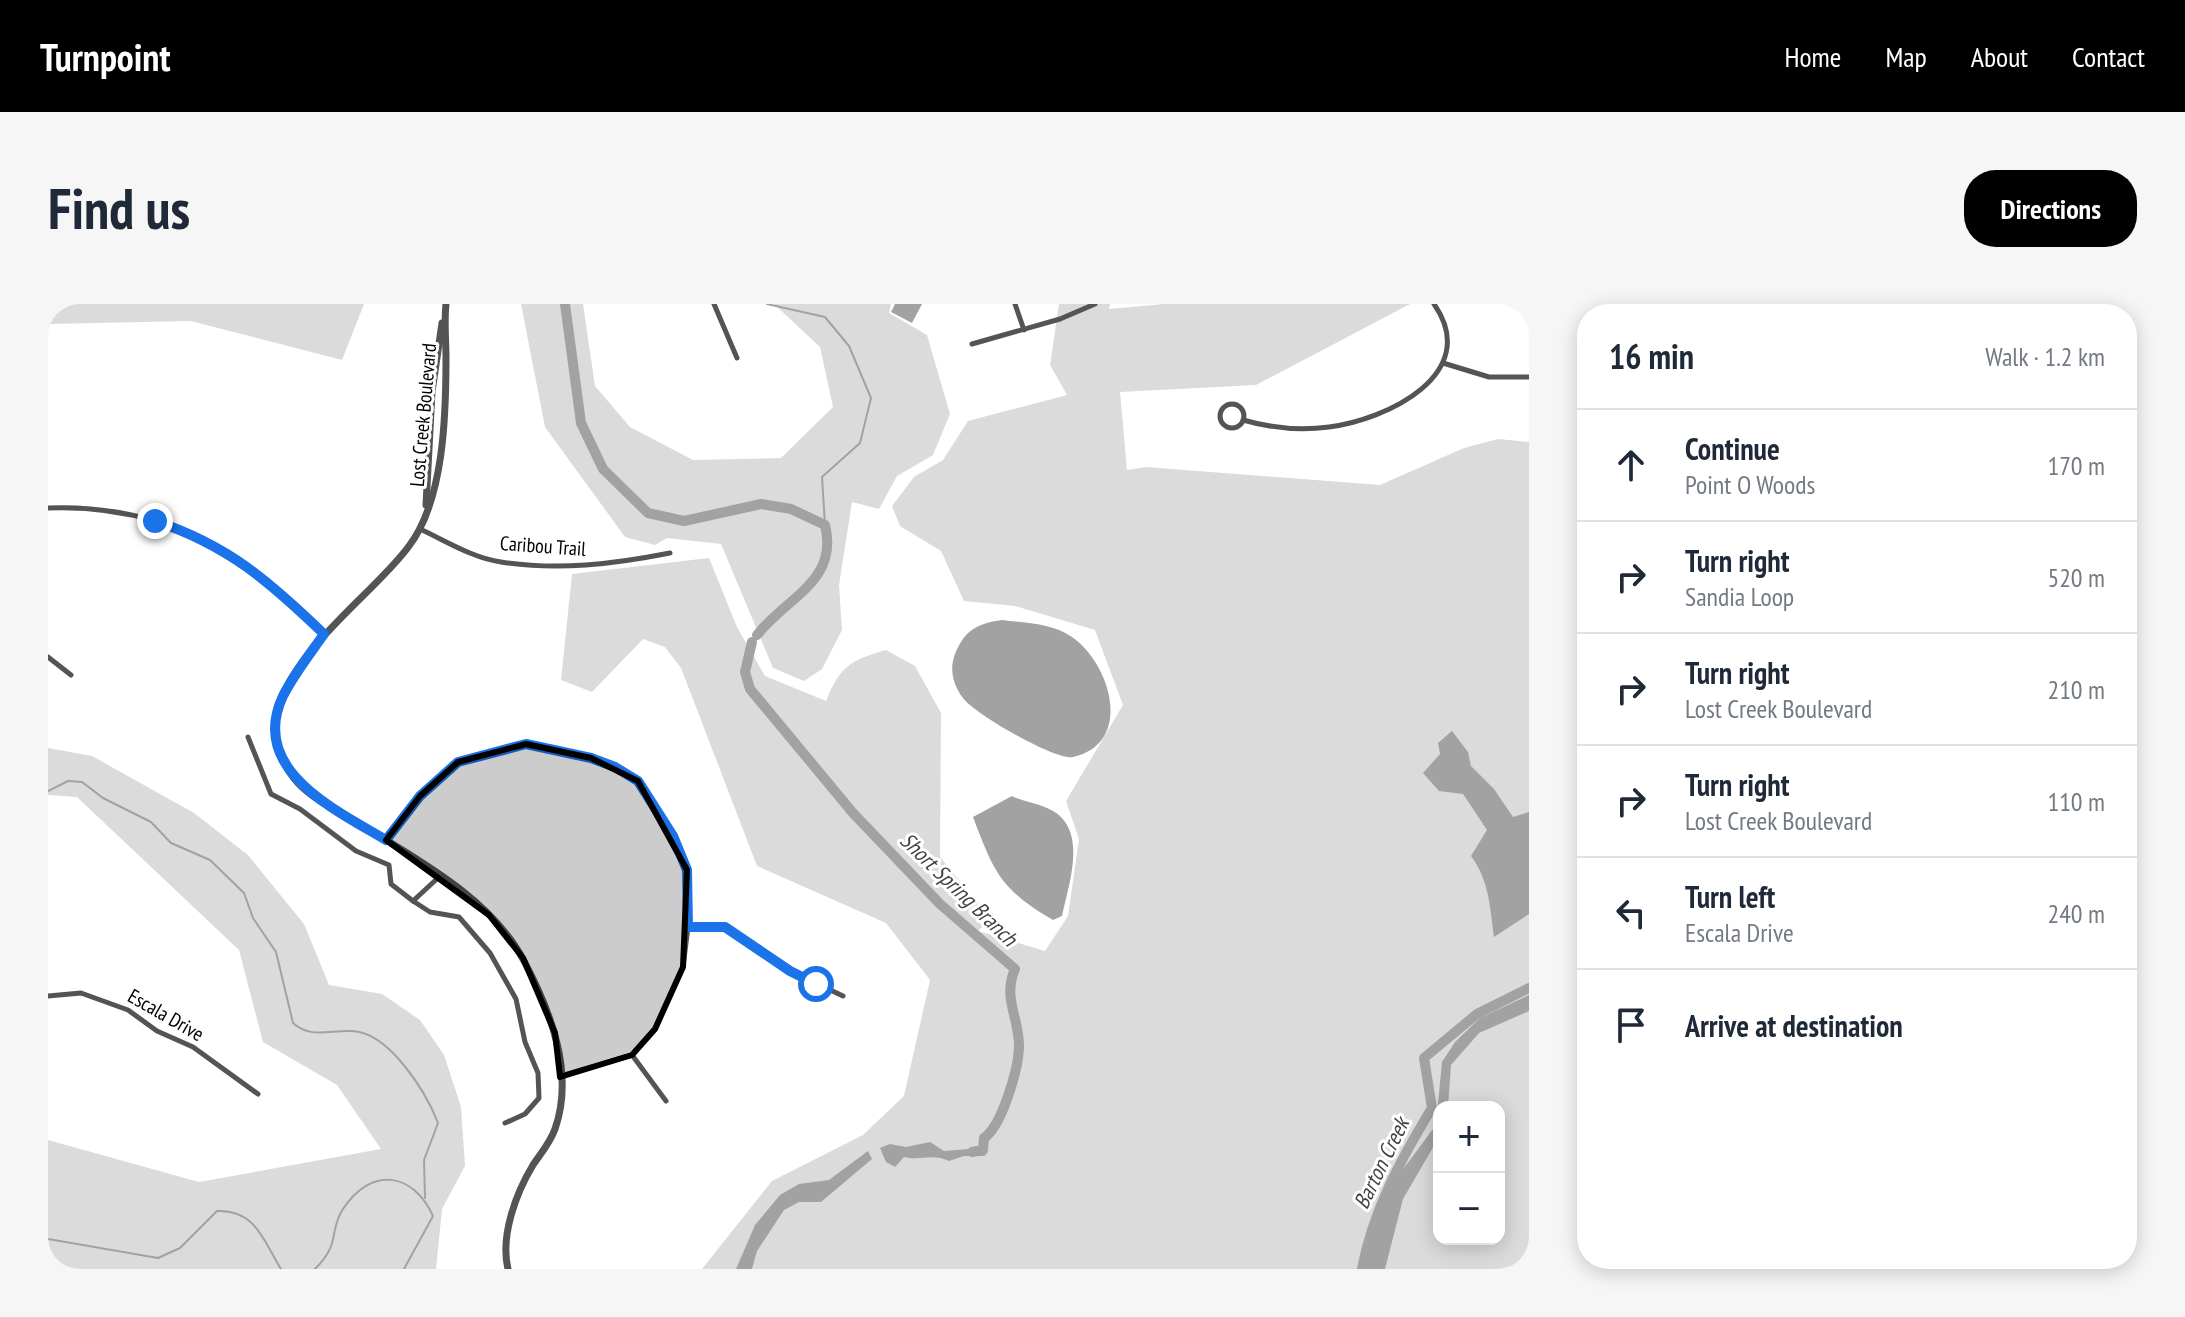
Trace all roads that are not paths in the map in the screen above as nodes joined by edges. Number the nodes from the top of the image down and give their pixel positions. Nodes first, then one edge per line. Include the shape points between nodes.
1 (446, 304) edge
2 (714, 304) edge
3 (1015, 304) edge
4 (1095, 304) edge
5 (1434, 304) edge
6 (444, 316) junction
7 (1024, 330) junction
8 (972, 344) dead end
9 (737, 358) dead end
10 (1443, 363) junction
11 (1529, 377) edge
12 (1243, 420) junction
13 (429, 451) junction
14 (439, 452) junction
15 (48, 508) edge
16 (425, 516) junction
17 (420, 529) junction
18 (670, 553) dead end
19 (324, 634) junction
20 (48, 657) edge
21 (71, 675) dead end
22 (248, 737) dead end
23 (386, 840) junction
24 (440, 876) junction
25 (413, 901) junction
26 (688, 927) junction
27 (48, 996) edge
28 (843, 996) dead end
29 (632, 1055) junction
30 (560, 1077) junction
31 (258, 1094) dead end
32 (666, 1101) dead end
33 (505, 1123) dead end
34 (508, 1269) edge

1 - 6 street, Lost Creek Boulevard
2 - 9 street
3 - 7 street
4 - 7 street
5 - 10 street via 1448,338
6 - 13 street, Lost Creek Boulevard
6 - 14 street, Lost Creek Boulevard
7 - 8 street
10 - 11 street via 1489,377
10 - 12 street via 1421,391 1350,423 1300,429
12 - 12 street via 1238,406 1221,410 1227,427 1235,428
13 - 14 street
13 - 16 street, Lost Creek Boulevard
14 - 16 street, Lost Creek Boulevard
15 - 19 street via 134,515 194,536 251,567
16 - 17 street, Lost Creek Boulevard
17 - 18 street, Caribou Trail via 501,562 601,566
17 - 19 street, Lost Creek Boulevard via 395,563
19 - 23 street, Lost Creek Boulevard via 279,706 281,756 307,791
20 - 21 street
22 - 25 street via 271,794 356,851 389,865 391,884
23 - 24 street, Lost Creek Boulevard
23 - 26 street via 420,796 458,762 526,744 591,758 638,781 673,836 687,870
24 - 25 street
24 - 30 street, Lost Creek Boulevard via 489,915 523,958 555,1033
25 - 33 street via 430,912 459,917 470,927 516,999 540,1091 525,1114
26 - 28 street via 725,927 790,971
26 - 29 street via 678,979 655,1029
27 - 31 street, Escala Drive via 74,992 128,1010 193,1047
29 - 30 street
29 - 32 street
30 - 34 street, Lost Creek Boulevard via 554,1132 514,1206

